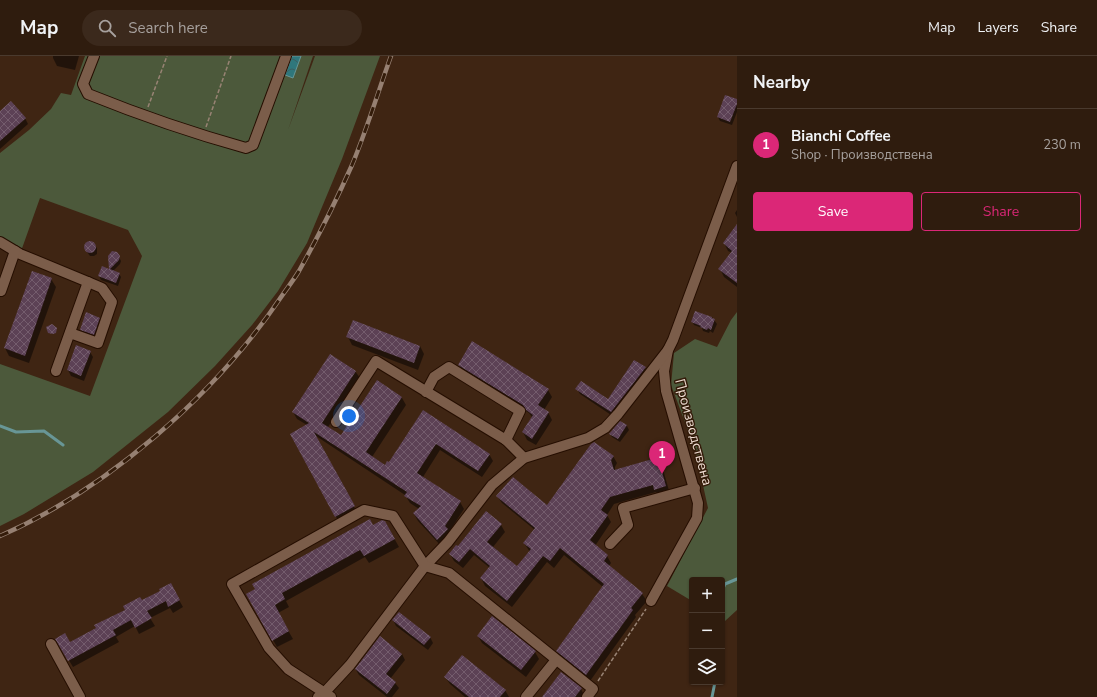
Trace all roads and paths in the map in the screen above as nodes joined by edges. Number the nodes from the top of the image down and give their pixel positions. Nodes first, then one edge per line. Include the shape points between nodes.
1 (94, 56) edge
2 (167, 56) edge
3 (231, 56) edge
4 (286, 56) edge
5 (145, 116) junction
6 (202, 136) junction
7 (737, 166) edge
8 (0, 242) edge
9 (15, 251) junction
10 (88, 282) junction
11 (1, 291) dead end
12 (70, 333) junction
13 (668, 350) junction
14 (56, 371) dead end
15 (426, 392) junction
16 (336, 422) dead end
17 (506, 440) junction
18 (524, 458) junction
19 (694, 488) junction
20 (610, 544) dead end
21 (424, 566) junction
22 (651, 601) joint
23 (51, 644) dead end
24 (556, 660) junction
25 (590, 693) edge
26 (325, 695) edge
27 (80, 697) edge
28 (526, 697) edge

1 - 5 street via 83,84 88,94
2 - 5 path
3 - 6 path
4 - 6 street via 253,145 246,148
5 - 6 street
7 - 13 street, Производствена via 674,340
8 - 9 street
9 - 10 street
9 - 11 street
10 - 12 street
10 - 12 street via 102,288 112,302 98,343
12 - 14 street
13 - 18 street via 605,428 588,438
13 - 19 street, Производствена via 664,371 666,390
15 - 16 street via 376,361
15 - 17 street
15 - 17 street via 434,377 449,367 520,411
17 - 18 street
18 - 21 street via 492,485 448,542
19 - 20 street via 622,508 628,525
19 - 22 street, Производствена via 698,503 697,518
21 - 24 street via 449,573
21 - 26 street
21 - 26 street via 393,516 364,510 232,584 269,648 288,668
22 - 25 path
23 - 27 street
24 - 25 street
24 - 28 street

